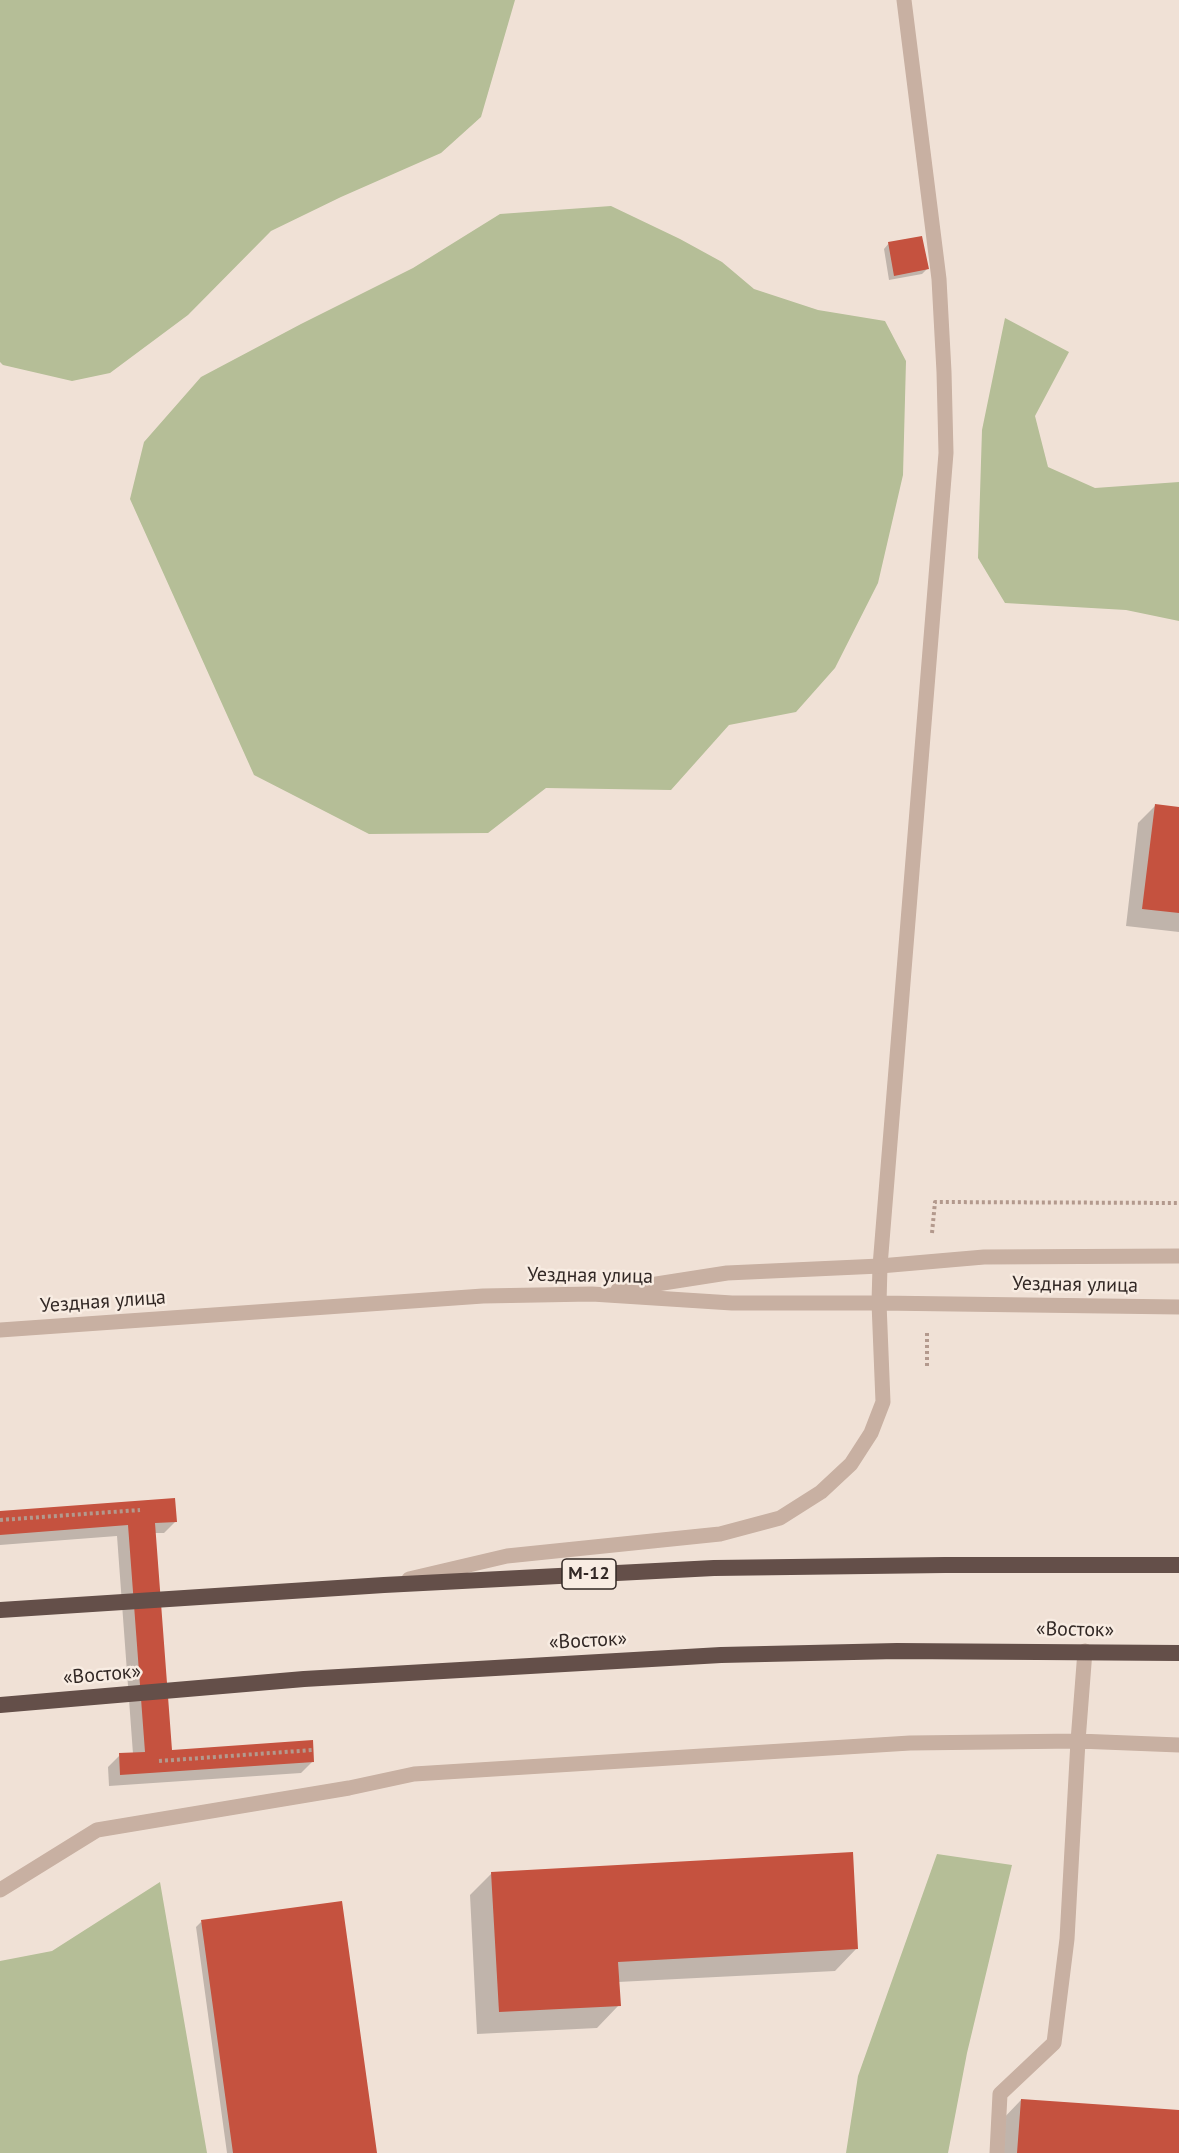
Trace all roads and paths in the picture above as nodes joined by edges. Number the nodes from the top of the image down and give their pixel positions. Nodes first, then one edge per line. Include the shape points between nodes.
1 (904, 0) edge
2 (1179, 1256) edge
3 (880, 1266) junction
4 (592, 1294) junction
5 (879, 1303) junction
6 (1179, 1307) edge
7 (0, 1330) edge
8 (140, 1510) dead end
9 (0, 1520) edge
10 (1179, 1565) edge
11 (384, 1585) junction
12 (0, 1611) edge
13 (1085, 1651) junction
14 (1179, 1653) edge
15 (0, 1705) edge
16 (1078, 1742) junction
17 (1179, 1745) edge
18 (313, 1750) dead end
19 (159, 1761) dead end
20 (0, 1890) edge
21 (997, 2153) edge

1 - 3 street via 939,279 946,453
2 - 3 street, Уездная улица via 984,1257
3 - 4 street, Уездная улица via 727,1273
3 - 5 street
4 - 5 street, Уездная улица via 732,1303
4 - 7 street, Уездная улица via 483,1296
5 - 6 street, Уездная улица
5 - 11 street via 883,1402 871,1433 844,1471 821,1492 780,1518 720,1534 507,1556
8 - 9 path
10 - 11 highway, М-12 via 714,1568
11 - 12 highway, М-12
13 - 14 highway, «Восток»
13 - 15 highway, «Восток» via 722,1654 304,1679
13 - 16 street
16 - 17 street
16 - 20 street via 910,1743 414,1774 97,1830
16 - 21 street via 1067,1939 1054,2043 1000,2094
18 - 19 path

